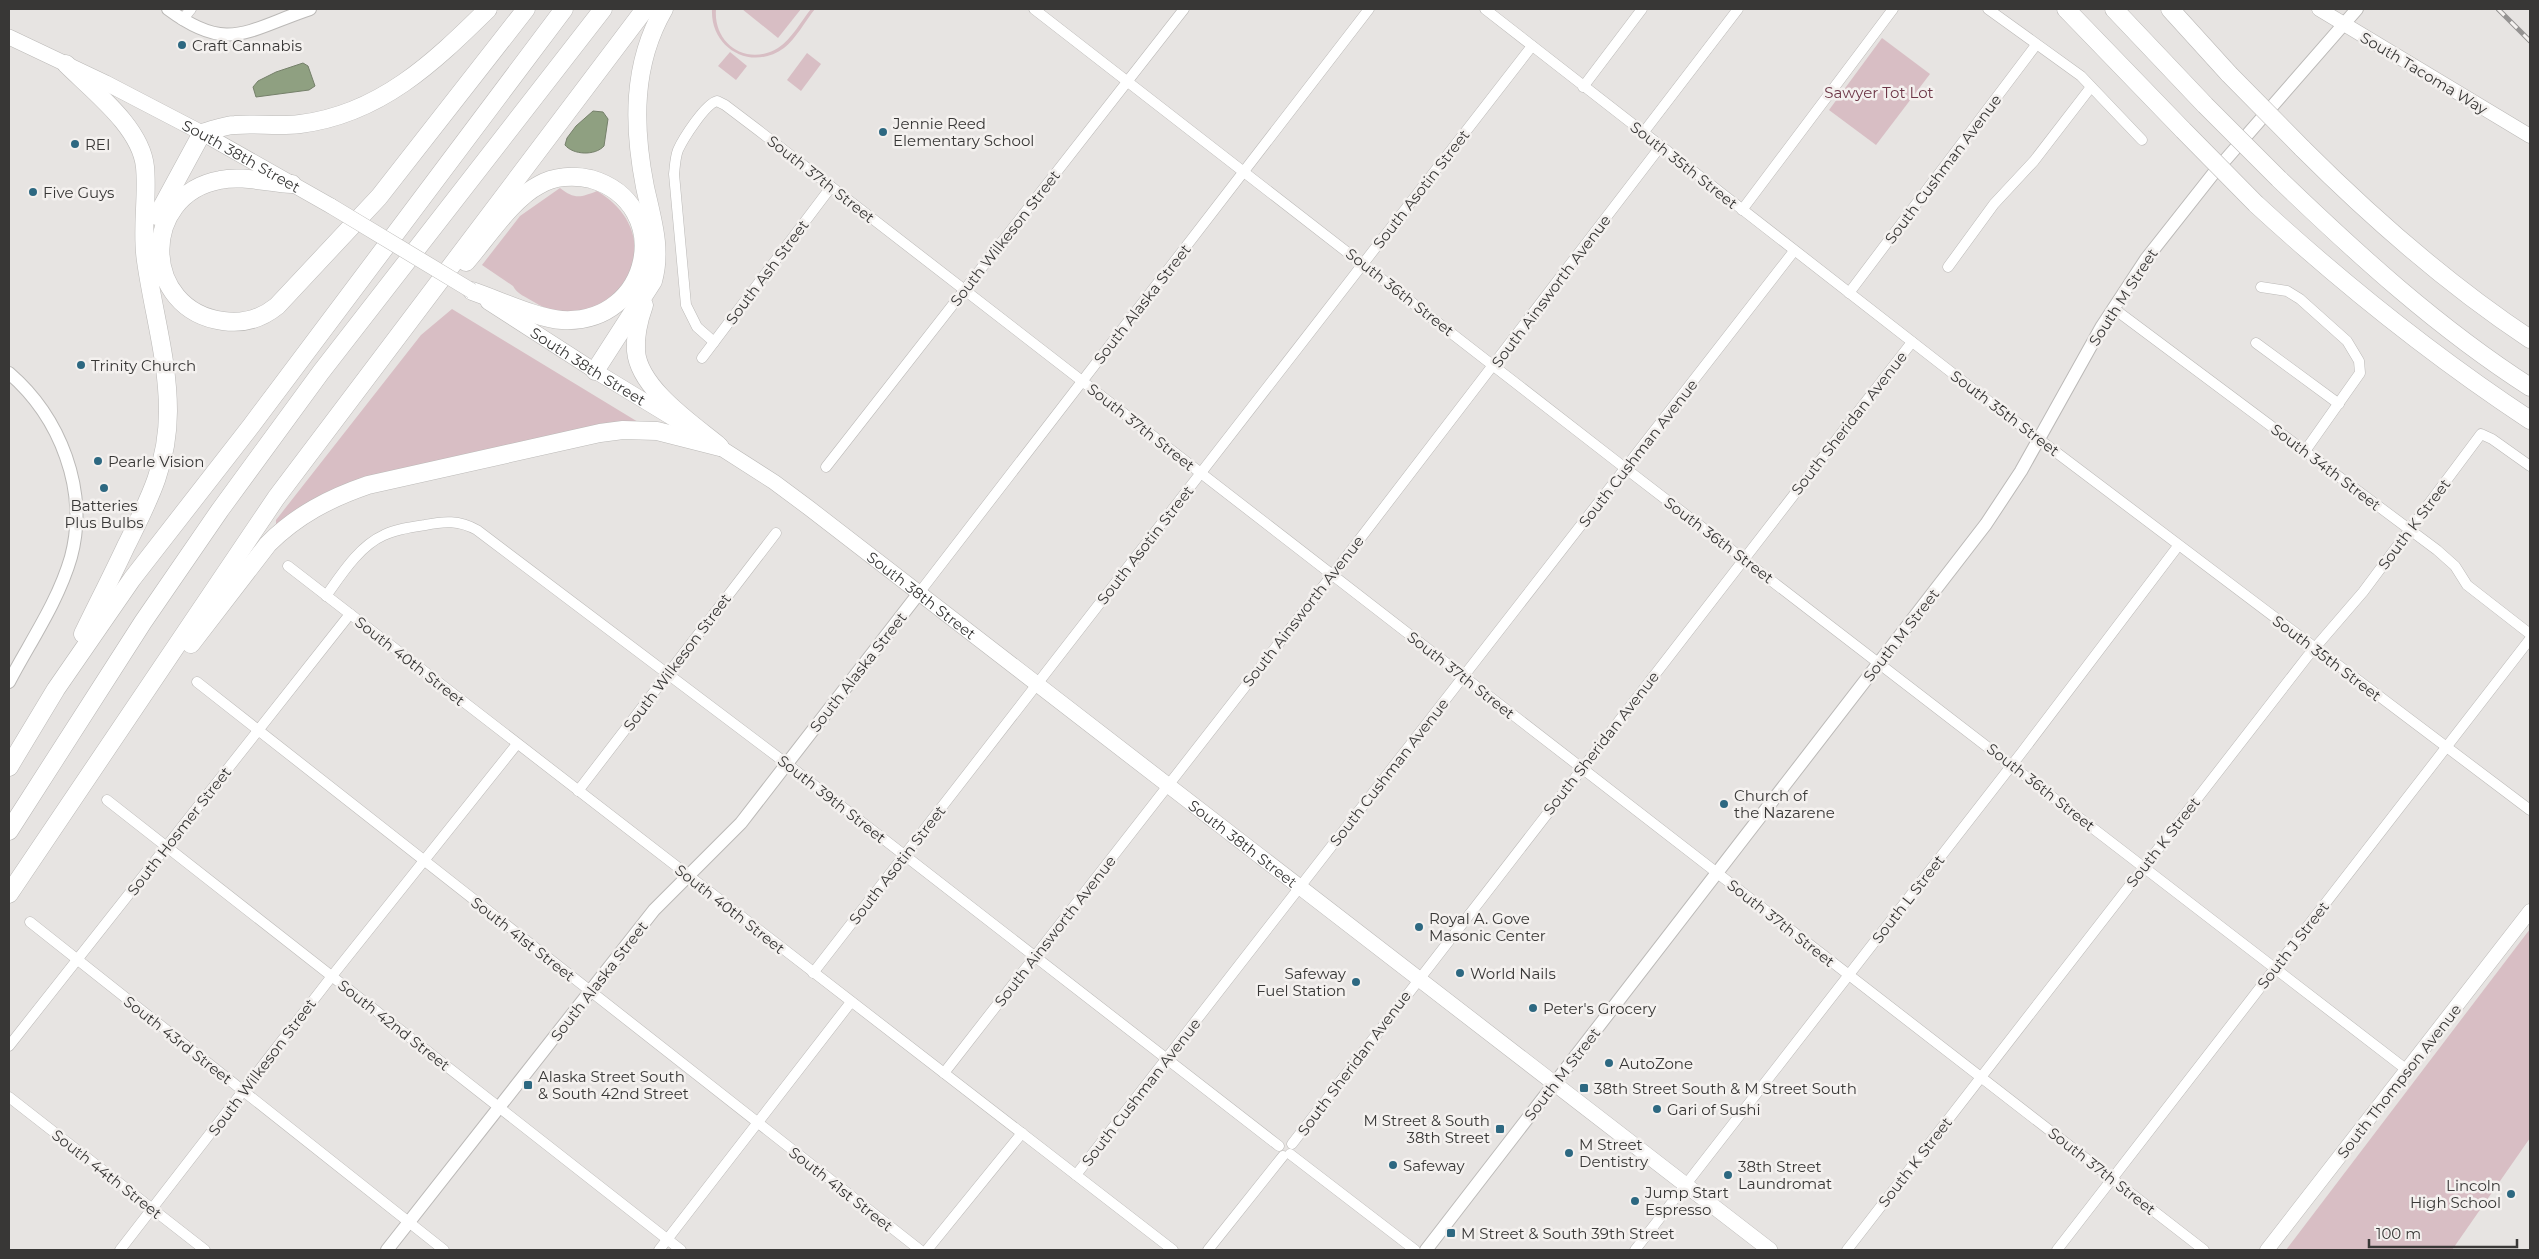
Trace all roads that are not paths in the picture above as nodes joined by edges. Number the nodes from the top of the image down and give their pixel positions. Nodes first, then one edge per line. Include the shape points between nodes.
1 (168, 9) edge
2 (191, 9) edge
3 (310, 9) edge
4 (488, 9) edge
5 (526, 9) edge
6 (564, 9) edge
7 (603, 9) edge
8 (646, 9) edge
9 (664, 9) edge
10 (1034, 9) edge
11 (1184, 9) edge
12 (1369, 9) edge
13 (1485, 9) edge
14 (1642, 9) edge
15 (1738, 9) edge
16 (1893, 9) edge
17 (1988, 9) edge
18 (2066, 9) edge
19 (2114, 9) edge
20 (2170, 9) edge
21 (2186, 9) edge
22 (2319, 9) edge
23 (2358, 9) edge
24 (182, 20) junction
25 (2343, 23) junction
26 (9, 37) edge
27 (2036, 45) junction
28 (1532, 46) junction
29 (66, 64) junction
30 (2224, 68) junction
31 (1128, 82) junction
32 (1584, 87) junction
33 (2091, 87) junction
34 (202, 133) junction
35 (1643, 133) junction
36 (2530, 136) edge
37 (2142, 140) dead end
38 (1660, 147) junction
39 (1244, 172) junction
40 (292, 184) junction
41 (831, 186) junction
42 (1742, 210) junction
43 (1794, 251) junction
44 (1363, 263) junction
45 (146, 264) junction
46 (1948, 267) dead end
47 (653, 281) junction
48 (2261, 287) dead end
49 (964, 290) junction
50 (472, 291) junction
51 (1849, 294) junction
52 (2113, 308) junction
53 (2530, 339) edge
54 (714, 342) junction
55 (1912, 342) junction
56 (2256, 343) dead end
57 (702, 358) dead end
58 (1494, 366) junction
59 (595, 371) junction
60 (9, 373) edge
61 (1082, 381) junction
62 (358, 387) junction
63 (2530, 387) edge
64 (2339, 404) junction
65 (2530, 420) edge
66 (2038, 439) junction
67 (720, 447) junction
68 (2304, 451) junction
69 (2530, 466) edge
70 (826, 468) dead end
71 (1625, 468) junction
72 (1201, 473) junction
73 (2409, 530) junction
74 (776, 533) dead end
75 (2178, 546) junction
76 (1744, 559) junction
77 (288, 566) dead end
78 (1332, 575) junction
79 (919, 593) junction
80 (326, 596) junction
81 (350, 614) junction
82 (2530, 634) edge
83 (2530, 639) edge
84 (2315, 649) junction
85 (1880, 664) junction
86 (668, 674) junction
87 (1463, 678) junction
88 (9, 682) edge
89 (197, 682) dead end
90 (1036, 685) junction
91 (56, 689) junction
92 (258, 731) junction
93 (517, 744) junction
94 (2446, 748) junction
95 (787, 764) junction
96 (2012, 765) junction
97 (9, 767) edge
98 (1581, 768) junction
99 (1167, 786) junction
100 (80, 789) junction
101 (578, 791) junction
102 (106, 800) dead end
103 (2530, 810) edge
104 (9, 832) edge
105 (168, 846) junction
106 (905, 855) junction
107 (424, 861) junction
108 (2144, 867) junction
109 (1717, 873) junction
110 (687, 875) junction
111 (1299, 887) junction
112 (9, 894) edge
113 (2530, 911) edge
114 (30, 922) dead end
115 (1035, 956) junction
116 (77, 960) junction
117 (2275, 968) junction
118 (814, 973) junction
119 (1849, 975) junction
120 (332, 976) junction
121 (1418, 979) junction
122 (590, 993) junction
123 (851, 1002) junction
124 (9, 1046) edge
125 (1167, 1059) junction
126 (2407, 1070) junction
127 (944, 1073) junction
128 (1980, 1077) junction
129 (1554, 1084) junction
130 (244, 1092) junction
131 (9, 1097) edge
132 (500, 1108) junction
133 (757, 1124) junction
134 (1022, 1133) junction
135 (1286, 1150) junction
136 (1076, 1175) junction
137 (2112, 1178) junction
138 (1686, 1185) junction
139 (152, 1209) junction
140 (409, 1223) junction
141 (668, 1240) junction
142 (120, 1250) edge
143 (206, 1250) edge
144 (388, 1250) edge
145 (444, 1250) edge
146 (659, 1250) edge
147 (681, 1250) edge
148 (920, 1250) edge
149 (927, 1250) edge
150 (1173, 1250) edge
151 (1208, 1250) edge
152 (1415, 1250) edge
153 (1426, 1250) edge
154 (1635, 1250) edge
155 (1770, 1250) edge
156 (1847, 1250) edge
157 (2057, 1250) edge
158 (2204, 1250) edge
159 (2267, 1250) edge

1 - 24 street
2 - 24 street
3 - 24 street via 241,33 225,35 204,32
4 - 34 highway via 414,78 368,106 302,124 275,127 234,124
5 - 40 highway via 379,197 276,306 256,318 230,322 200,315 185,305 174,294 161,262 162,234 174,208 196,188 221,180
6 - 91 highway via 132,579
7 - 104 highway via 321,372 220,510 142,622
8 - 62 highway
9 - 47 highway via 645,52 637,91 639,144 657,247
10 - 31 street, South 36th Street
11 - 31 street, South Wilkeson Street
12 - 39 street, South Alaska Street
13 - 28 street, South 35th Street
14 - 32 street
15 - 35 street
16 - 42 street
17 - 27 street
18 - 65 highway, bridge via 2256,204 2325,267 2385,316
19 - 63 highway, bridge via 2205,105 2371,266
20 - 30 highway
21 - 30 highway
22 - 25 main road, South Tacoma Way
23 - 25 street, South M Street
25 - 36 main road, South Tacoma Way
25 - 52 street, South M Street via 2193,198
26 - 29 main road, South 38th Street
27 - 33 street via 2081,76
27 - 51 street, South Cushman Avenue
28 - 32 street, South 35th Street
28 - 44 street, South Asotin Street
29 - 34 main road, South 38th Street
29 - 45 highway via 124,123 140,147 145,165
30 - 53 highway, bridge via 2341,188 2430,266
31 - 39 street, South 36th Street
31 - 49 street, South Wilkeson Street
32 - 35 street, South 35th Street
33 - 37 street
33 - 46 street via 2034,161 1994,204
34 - 40 main road, South 38th Street
34 - 45 highway via 154,222
35 - 38 street, South 35th Street
38 - 42 street, South 35th Street
38 - 58 street, South Ainsworth Avenue
39 - 44 street, South 36th Street
39 - 61 street, South Alaska Street
40 - 50 main road, South 38th Street, bridge
41 - 49 street, South 37th Street
41 - 54 street, South Ash Street
41 - 54 street, South 37th Street via 725,105 717,101 704,110 683,142 674,174 686,305 697,327
42 - 43 street, South 35th Street
43 - 51 street, South 35th Street
43 - 71 street, South Cushman Avenue
44 - 58 street, South 36th Street
44 - 72 street, South Asotin Street
45 - 91 highway via 167,393 166,446 151,498
47 - 59 highway
47 - 67 highway via 638,326 636,352 639,363 674,409
48 - 64 street via 2286,291 2300,299 2356,353 2360,373
49 - 61 street, South 37th Street
49 - 70 street, South Wilkeson Street
50 - 59 main road, South 38th Street
50 - 62 highway via 548,318 572,321 594,317 621,302 635,284 644,254 642,231 627,203 603,184 575,177 539,184 519,200
51 - 55 street, South 35th Street
52 - 66 street, South M Street
52 - 68 street, South 34th Street
54 - 57 street, South Ash Street
55 - 66 street, South 35th Street
55 - 76 street, South Sheridan Avenue
56 - 64 street
58 - 71 street, South 36th Street
58 - 78 street, South Ainsworth Avenue
59 - 67 main road, South 38th Street
60 - 88 street via 34,397 50,421 64,449 75,494 71,556 54,601
61 - 72 street, South 37th Street
61 - 79 street, South Alaska Street
62 - 100 highway via 276,498
64 - 68 street
66 - 75 street, South 35th Street
66 - 85 street, South M Street via 1986,524
67 - 79 main road, South 38th Street via 774,482
67 - 100 highway via 643,430 600,433 368,485 318,505 283,529 268,544
68 - 73 street, South 34th Street
69 - 73 street, South K Street via 2480,434
71 - 76 street, South 36th Street
71 - 87 street, South Cushman Avenue
72 - 78 street, South 37th Street
72 - 90 street, South Asotin Street
73 - 82 street, South 34th Street via 2448,559 2469,586
73 - 84 street, South K Street
74 - 86 street, South Wilkeson Street
75 - 84 street, South 35th Street
75 - 96 street, South L Street
76 - 85 street, South 36th Street
76 - 98 street, South Sheridan Avenue
77 - 80 street, South 40th Street
78 - 87 street, South 37th Street
78 - 99 street, South Ainsworth Avenue
79 - 90 main road, South 38th Street
79 - 95 street, South Alaska Street
80 - 81 street, South 40th Street
80 - 86 street, South 39th Street via 362,552 378,538 413,527 461,523 494,541
81 - 92 street, South Hosmer Street
81 - 93 street, South 40th Street
83 - 94 street, South J Street
84 - 94 street, South 35th Street
84 - 108 street, South K Street
85 - 96 street, South 36th Street
85 - 109 street, South M Street
86 - 95 street, South 39th Street
86 - 101 street, South Wilkeson Street
87 - 98 street, South 37th Street
87 - 111 street, South Cushman Avenue
89 - 92 street, South 41st Street
90 - 99 main road, South 38th Street
90 - 106 street, South Asotin Street
91 - 97 highway
92 - 105 street, South Hosmer Street
92 - 107 street, South 41st Street
93 - 101 street, South 40th Street
93 - 107 street, South Wilkeson Street
94 - 103 street, South 35th Street
94 - 117 street, South J Street
95 - 106 street, South 39th Street
95 - 110 street, South Alaska Street via 734,832
96 - 108 street, South 36th Street
96 - 119 street, South L Street
98 - 109 street, South 37th Street
98 - 121 street, South Sheridan Avenue
99 - 111 main road, South 38th Street
99 - 115 street, South Ainsworth Avenue
100 - 112 highway
101 - 110 street, South 40th Street
102 - 105 street, South 42nd Street
105 - 116 street, South Hosmer Street
105 - 120 street, South 42nd Street
106 - 115 street, South 39th Street
106 - 118 street, South Asotin Street
107 - 120 street, South Wilkeson Street
107 - 122 street, South 41st Street
108 - 117 street, South 36th Street
108 - 128 street, South K Street
109 - 119 street, South 37th Street
109 - 129 street, South M Street
110 - 118 street, South 40th Street
110 - 122 street, South Alaska Street via 650,915
111 - 121 main road, South 38th Street
111 - 125 street, South Cushman Avenue
113 - 126 main road, South Thompson Avenue
114 - 116 street, South 43rd Street
115 - 125 street, South 39th Street
115 - 127 street, South Ainsworth Avenue
116 - 124 street, South Hosmer Street
116 - 130 street, South 43rd Street
117 - 126 street, South 36th Street
117 - 137 street, South J Street
118 - 123 street, South 40th Street
119 - 128 street, South 37th Street
119 - 138 street, South L Street
120 - 130 street, South Wilkeson Street
120 - 132 street, South 42nd Street
121 - 129 main road, South 38th Street
121 - 135 street, South Sheridan Avenue
122 - 132 street, South Alaska Street
122 - 133 street, South 41st Street
123 - 127 street, South 40th Street
123 - 133 street
125 - 135 street, South 39th Street
125 - 136 street, South Cushman Avenue
126 - 159 main road, South Thompson Avenue
127 - 134 street, South 40th Street
128 - 137 street, South 37th Street
128 - 156 street, South K Street
129 - 138 main road, South 38th Street
129 - 153 street, South M Street
130 - 139 street, South Wilkeson Street
130 - 140 street, South 43rd Street
131 - 139 street, South 44th Street
132 - 140 street, South Alaska Street
132 - 141 street, South 42nd Street
133 - 141 street
133 - 148 street, South 41st Street
134 - 136 street, South 40th Street
134 - 149 street
135 - 151 street, South Sheridan Avenue
135 - 152 street, South 39th Street
136 - 150 street, South 40th Street
137 - 157 street, South J Street
137 - 158 street, South 37th Street
138 - 154 street, South L Street
138 - 155 main road, South 38th Street
139 - 142 street, South Wilkeson Street
139 - 143 street, South 44th Street
140 - 144 street, South Alaska Street
140 - 145 street, South 43rd Street
141 - 146 street
141 - 147 street, South 42nd Street

